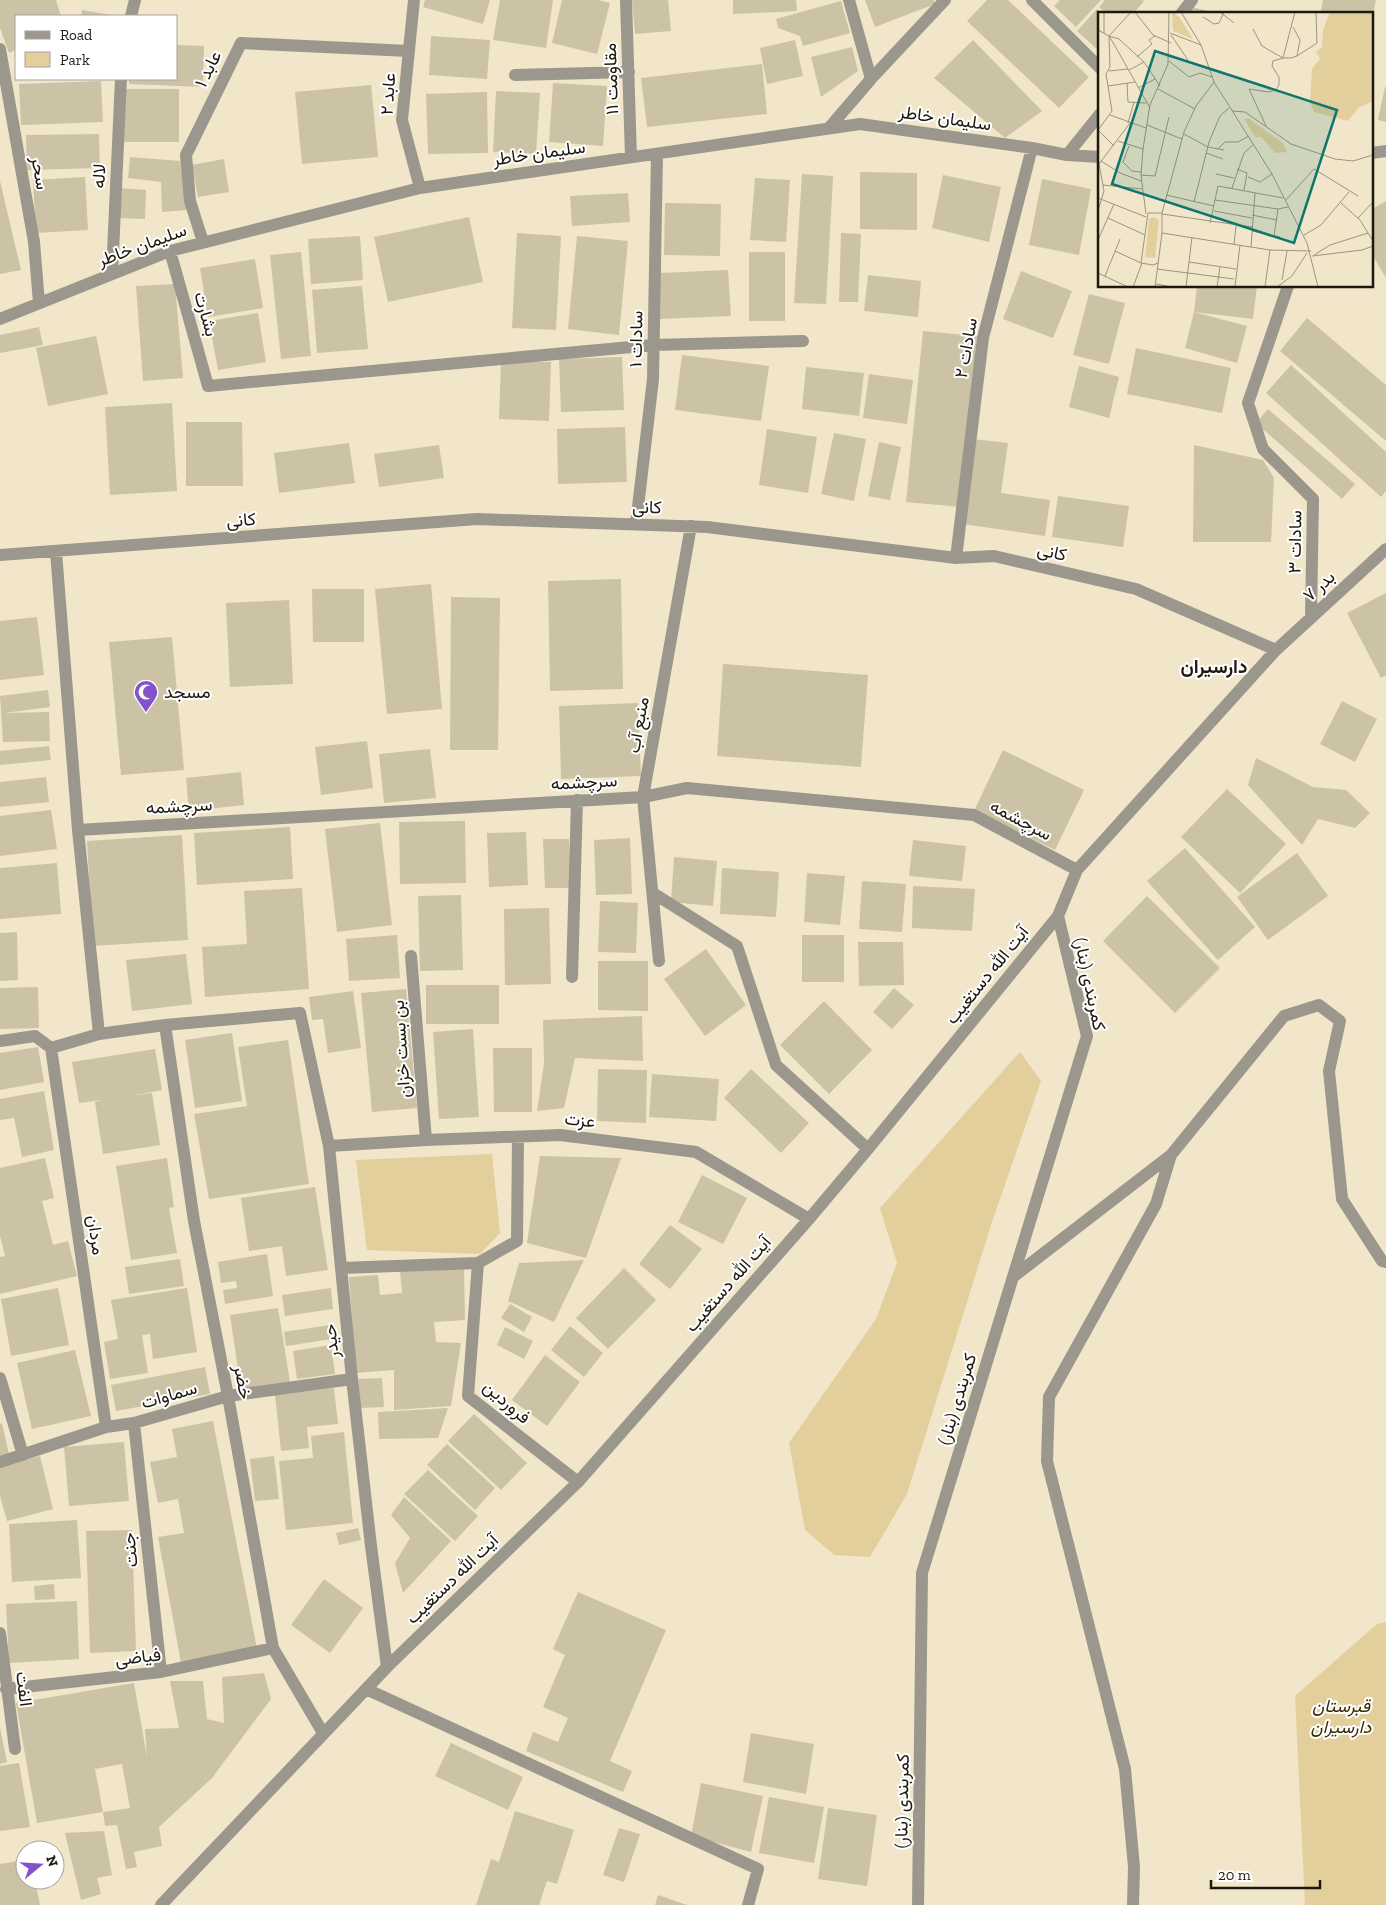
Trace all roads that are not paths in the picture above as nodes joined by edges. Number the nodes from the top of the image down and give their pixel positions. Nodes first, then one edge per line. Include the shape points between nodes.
1 (135, 0) edge
2 (414, 0) edge
3 (626, 0) edge
4 (849, 0) edge
5 (945, 0) edge
6 (1032, 0) edge
7 (1192, 0) edge
8 (1182, 12) edge
9 (131, 15) edge
10 (0, 50) edge
11 (409, 50) junction
12 (1098, 66) edge
13 (628, 72) junction
14 (515, 75) dead end
15 (872, 79) junction
16 (121, 80) edge
17 (1098, 116) edge
18 (829, 128) junction
19 (1032, 148) junction
20 (658, 154) junction
21 (1067, 155) junction
22 (631, 157) junction
23 (1098, 157) edge
24 (420, 188) junction
25 (203, 242) junction
26 (170, 250) junction
27 (112, 274) junction
28 (1287, 288) edge
29 (39, 303) junction
30 (0, 319) edge
31 (802, 341) dead end
32 (653, 345) junction
33 (636, 524) junction
34 (691, 526) junction
35 (1386, 549) edge
36 (56, 552) junction
37 (0, 555) edge
38 (956, 558) junction
39 (1311, 617) junction
40 (1276, 650) junction
41 (643, 797) junction
42 (577, 800) junction
43 (78, 830) junction
44 (1077, 870) junction
45 (653, 894) junction
46 (1058, 916) junction
47 (411, 956) dead end
48 (659, 961) dead end
49 (572, 977) dead end
50 (165, 1025) junction
51 (99, 1034) junction
52 (0, 1041) edge
53 (50, 1048) junction
54 (518, 1137) junction
55 (426, 1140) junction
56 (330, 1146) junction
57 (868, 1149) junction
58 (1171, 1155) junction
59 (809, 1219) junction
60 (1386, 1262) edge
61 (478, 1263) junction
62 (341, 1268) junction
63 (1013, 1277) junction
64 (0, 1378) edge
65 (352, 1378) junction
66 (228, 1396) junction
67 (134, 1423) junction
68 (106, 1427) junction
69 (23, 1455) junction
70 (0, 1462) edge
71 (578, 1482) junction
72 (0, 1633) edge
73 (273, 1648) junction
74 (387, 1667) junction
75 (161, 1672) junction
76 (6, 1689) junction
77 (366, 1689) junction
78 (324, 1733) junction
79 (15, 1749) dead end
80 (161, 1905) edge
81 (748, 1905) edge
82 (918, 1905) edge
83 (1133, 1905) edge

1 - 9 street
2 - 11 street, عابد ۲
3 - 13 street, مقاومت ۱۱
4 - 15 street
5 - 15 street
6 - 12 street
7 - 8 street
10 - 29 street, سحر via 34,242
11 - 24 street, عابد ۲ via 402,120
11 - 25 street, عابد ۱ via 240,43 186,154 190,201
13 - 14 street
13 - 22 street, مقاومت ۱۱
15 - 18 street
16 - 27 street, لاله
17 - 21 street
18 - 19 street, سلیمان خاطر via 860,124
18 - 20 street, سلیمان خاطر
19 - 21 street, سلیمان خاطر
19 - 38 street, سادات ۲ via 983,338
20 - 22 street, سلیمان خاطر
20 - 32 street, سادات ۱
21 - 23 street, سلیمان خاطر
22 - 24 street, سلیمان خاطر
24 - 25 street, سلیمان خاطر
25 - 26 street, سلیمان خاطر
26 - 27 street, سلیمان خاطر
26 - 32 street, بشارت via 208,386
27 - 29 street, سلیمان خاطر
28 - 39 street, سادات ۳ via 1248,403 1263,449 1313,499
29 - 30 street, سلیمان خاطر
31 - 32 street
32 - 33 street, سادات ۱ via 653,379
33 - 34 street, کانی
33 - 36 street, کانی via 477,519
34 - 38 street, کانی
34 - 41 street, منبع آب
35 - 39 street, بدر ۷
36 - 37 street, کانی
36 - 43 street
38 - 40 street, کانی via 994,556 1136,589
39 - 40 street, بدر ۷
40 - 44 street, آیت الله دستغیب
41 - 42 street, سرچشمه
41 - 44 street, سرچشمه via 687,788 974,815
41 - 45 street, منبع آب
42 - 43 street, سرچشمه
42 - 49 street
43 - 51 street
44 - 46 street, آیت الله دستغیب
45 - 48 street, منبع آب
45 - 57 street via 737,946 776,1065
46 - 57 street, آیت الله دستغیب
46 - 63 street, کمربندی (بنار) via 1087,1036
47 - 55 street, بن بست خزان
50 - 51 street
50 - 56 street, حیدر via 300,1013
50 - 66 street, خضر via 194,1221
51 - 53 street
52 - 53 street via 35,1036
53 - 68 street, مردان
54 - 55 street, عزت
54 - 59 street, عزت via 560,1135 696,1152
54 - 61 street via 517,1241
55 - 56 street, عزت
56 - 62 street, حیدر
57 - 59 street, آیت الله دستغیب
58 - 60 street via 1284,1016 1319,1005 1340,1021 1330,1071 1342,1199 1382,1261
58 - 63 street
58 - 83 street via 1156,1204 1049,1396 1047,1461 1125,1770 1134,1867
59 - 71 street, آیت الله دستغیب
61 - 62 street
61 - 71 street, فروردین via 468,1396
62 - 65 street, حیدر
63 - 82 street, کمربندی (بنار) via 922,1573
64 - 69 street
65 - 66 street, سماوات
65 - 74 street, حیدر
66 - 67 street, سماوات
66 - 73 street, خضر
67 - 68 street, سماوات
67 - 75 street, جنت
68 - 69 street, سماوات
69 - 70 street, سماوات
71 - 74 street, آیت الله دستغیب
72 - 76 street, الفت
73 - 75 street, فیاضی
73 - 78 street, خضر
74 - 77 street, آیت الله دستغیب
75 - 76 street, فیاضی
76 - 79 street, الفت
77 - 78 street, آیت الله دستغیب
77 - 81 street via 758,1869
78 - 80 street, آیت الله دستغیب

